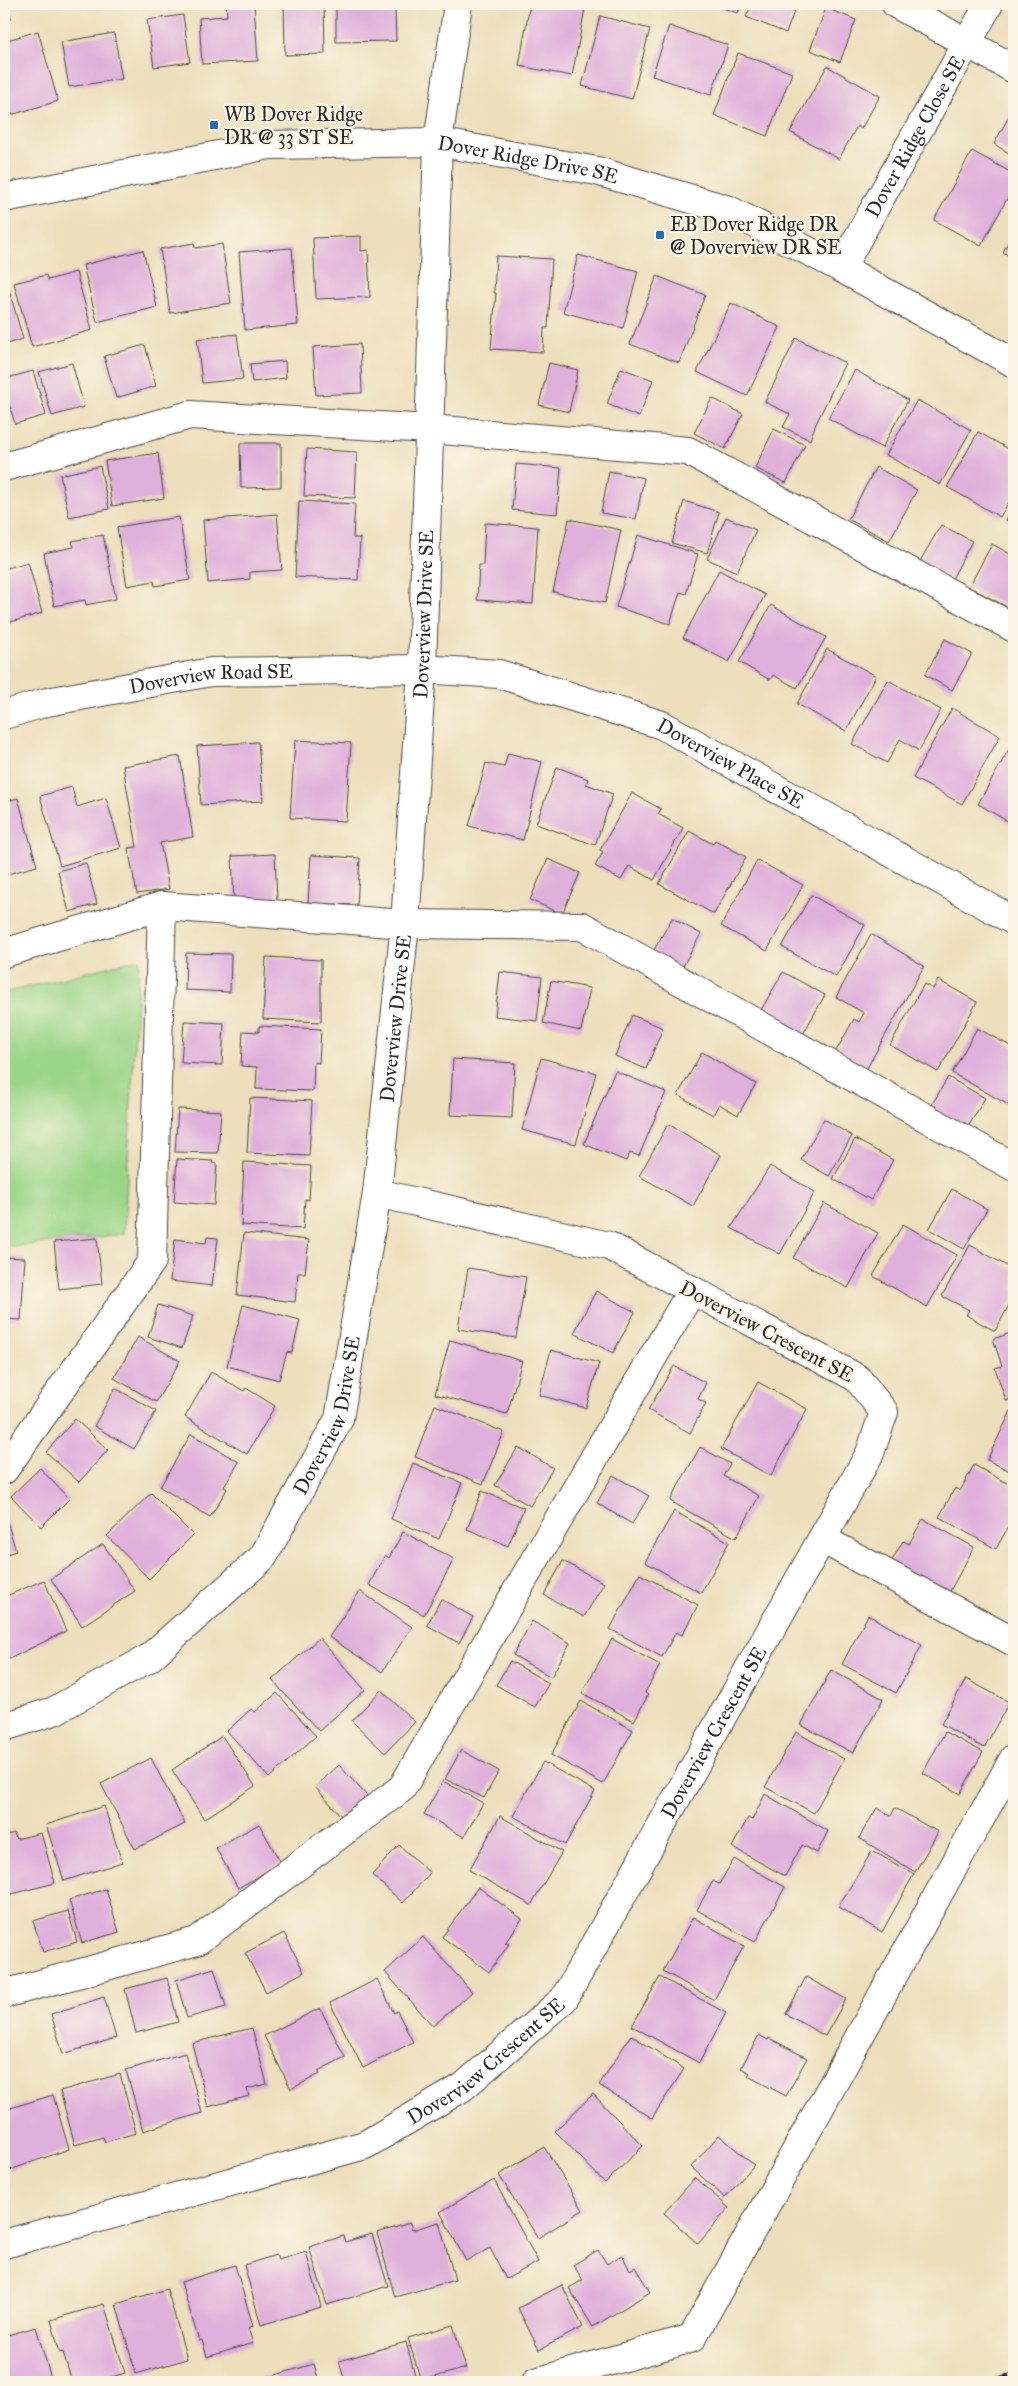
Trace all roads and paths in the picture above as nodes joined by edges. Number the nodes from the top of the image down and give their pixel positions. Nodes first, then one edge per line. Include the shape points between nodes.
1 (458, 4) edge
2 (896, 4) edge
3 (989, 4) edge
4 (967, 43) junction
5 (1014, 69) edge
6 (438, 142) junction
7 (4, 198) edge
8 (841, 268) junction
9 (1014, 362) edge
10 (430, 429) junction
11 (4, 467) edge
12 (1014, 628) edge
13 (422, 669) junction
14 (4, 715) edge
15 (162, 906) junction
16 (1014, 921) edge
17 (405, 924) junction
18 (4, 953) edge
19 (1014, 1167) edge
20 (377, 1193) junction
21 (692, 1290) junction
22 (4, 1470) edge
23 (822, 1539) junction
24 (1014, 1642) edge
25 (4, 1727) edge
26 (1014, 1758) edge
27 (4, 1994) edge
28 (4, 2244) edge
29 (536, 2382) edge

1 - 6 street, Doverview Drive SE
2 - 4 street
3 - 4 street, Dover Ridge Close SE
4 - 5 street
4 - 8 street, Dover Ridge Close SE
6 - 7 street, Dover Ridge Drive SE via 269,145
6 - 8 street, Dover Ridge Drive SE via 597,171 729,210
6 - 10 street, Doverview Drive SE
8 - 9 street, Dover Ridge Drive SE
10 - 11 street via 190,415
10 - 12 street via 688,451
10 - 13 street, Doverview Drive SE
13 - 14 street, Doverview Road SE via 211,672 47,702
13 - 16 street, Doverview Place SE via 499,674 662,725
13 - 17 street, Doverview Drive SE
15 - 17 street
15 - 18 street
15 - 22 street via 152,1261
17 - 19 street via 582,926
17 - 20 street, Doverview Drive SE
20 - 21 street, Doverview Crescent SE via 608,1246
20 - 25 street, Doverview Drive SE via 339,1419 263,1557 149,1658 54,1711
21 - 23 street, Doverview Crescent SE via 857,1378 884,1412 870,1453
21 - 27 street via 402,1788 197,1941
23 - 24 street
23 - 28 street, Doverview Crescent SE via 564,1999 470,2081 365,2145
26 - 29 street via 692,2338

